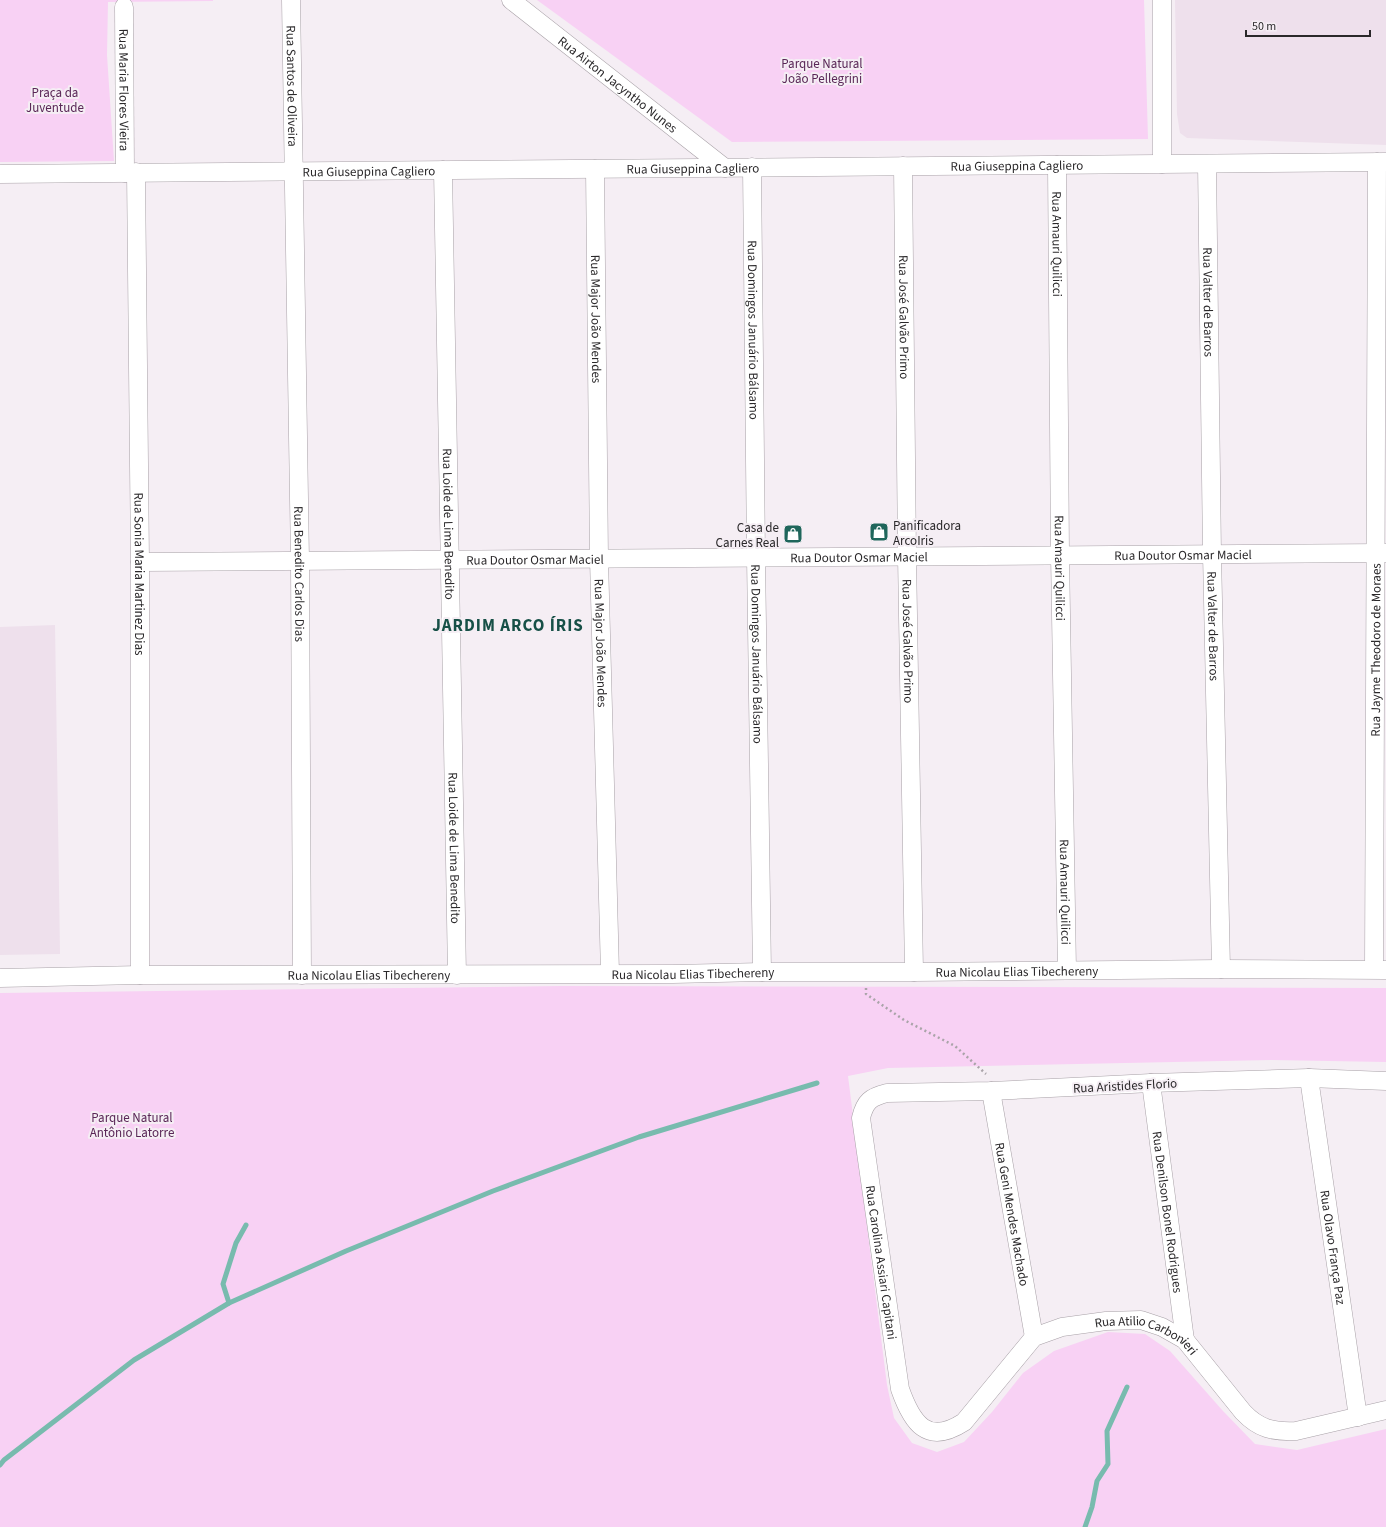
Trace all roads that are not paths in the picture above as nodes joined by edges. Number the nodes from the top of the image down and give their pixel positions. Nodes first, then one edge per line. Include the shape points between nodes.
1 (291, 0) edge
2 (511, 0) edge
3 (1162, 0) edge
4 (124, 7) dead end
5 (1382, 162) edge
6 (1162, 164) junction
7 (1208, 164) junction
8 (1057, 165) junction
9 (903, 166) junction
10 (752, 167) junction
11 (725, 168) junction
12 (595, 169) junction
13 (443, 170) junction
14 (293, 172) junction
15 (131, 173) junction
16 (0, 174) edge
17 (1380, 553) edge
18 (1212, 554) junction
19 (1060, 555) junction
20 (907, 556) junction
21 (756, 557) junction
22 (599, 559) junction
23 (450, 560) junction
24 (140, 562) junction
25 (300, 562) junction
26 (1221, 969) junction
27 (1067, 970) junction
28 (1380, 970) edge
29 (762, 972) junction
30 (914, 972) junction
31 (610, 973) junction
32 (140, 975) junction
33 (302, 975) junction
34 (457, 975) junction
35 (0, 978) edge
36 (1309, 1078) junction
37 (1386, 1081) edge
38 (1151, 1083) junction
39 (991, 1091) junction
40 (867, 1103) joint
41 (1034, 1337) junction
42 (1185, 1340) junction
43 (1386, 1410) edge
44 (1358, 1417) junction

1 - 14 street, Rua Santos de Oliveira
2 - 11 street, Rua Airton Jacyntho Nunes
3 - 6 street
4 - 15 street, Rua Maria Flores Vieira
5 - 7 street, Rua Giuseppina Cagliero
5 - 17 street, Rua Jayme Theodoro de Moraes
6 - 7 street, Rua Giuseppina Cagliero
6 - 8 street, Rua Giuseppina Cagliero
7 - 18 street, Rua Valter de Barros
8 - 9 street, Rua Giuseppina Cagliero
8 - 19 street, Rua Amauri Quilicci
9 - 10 street, Rua Giuseppina Cagliero
9 - 20 street, Rua José Galvão Primo
10 - 11 street, Rua Giuseppina Cagliero
10 - 21 street, Rua Domingos Januário Bálsamo
11 - 12 street, Rua Giuseppina Cagliero
12 - 13 street, Rua Giuseppina Cagliero
12 - 22 street, Rua Major João Mendes
13 - 14 street, Rua Giuseppina Cagliero
13 - 23 street, Rua Loide de Lima Benedito
14 - 15 street, Rua Giuseppina Cagliero
14 - 25 street, Rua Benedito Carlos Dias
15 - 16 street, Rua Giuseppina Cagliero
15 - 24 street, Rua Sonia Maria Martinez Dias
17 - 18 street, Rua Doutor Osmar Maciel
17 - 28 street, Rua Jayme Theodoro de Moraes
18 - 19 street, Rua Doutor Osmar Maciel
18 - 26 street, Rua Valter de Barros
19 - 20 street, Rua Doutor Osmar Maciel
19 - 27 street, Rua Amauri Quilicci
20 - 21 street, Rua Doutor Osmar Maciel
20 - 30 street, Rua José Galvão Primo
21 - 22 street, Rua Doutor Osmar Maciel
21 - 29 street, Rua Domingos Januário Bálsamo
22 - 23 street, Rua Doutor Osmar Maciel
22 - 31 street, Rua Major João Mendes
23 - 25 street, Rua Doutor Osmar Maciel
23 - 34 street, Rua Loide de Lima Benedito
24 - 25 street, Rua Doutor Osmar Maciel
24 - 32 street, Rua Sonia Maria Martinez Dias
25 - 33 street, Rua Benedito Carlos Dias
26 - 27 street, Rua Nicolau Elias Tibechereny
26 - 28 street, Rua Nicolau Elias Tibechereny
27 - 30 street, Rua Nicolau Elias Tibechereny
29 - 30 street, Rua Nicolau Elias Tibechereny
29 - 31 street, Rua Nicolau Elias Tibechereny
31 - 34 street, Rua Nicolau Elias Tibechereny
32 - 33 street, Rua Nicolau Elias Tibechereny
32 - 35 street, Rua Nicolau Elias Tibechereny
33 - 34 street, Rua Nicolau Elias Tibechereny
36 - 37 street, Rua Aristides Florio
36 - 38 street, Rua Aristides Florio
36 - 44 street, Rua Olavo França Paz
38 - 39 street, Rua Aristides Florio
38 - 42 street, Rua Denilson Bonel Rodrigues
39 - 40 street, Rua Aristides Florio via 887,1093
39 - 41 street, Rua Geni Mendes Machado
40 - 41 street, Rua Carolina Assiari Capitani via 861,1118 900,1389 906,1408 914,1420 923,1428 941,1432 953,1429 964,1422
41 - 42 street, Rua Atilio Carbonieri via 1062,1327 1106,1321 1141,1320 1162,1327
42 - 44 street, Rua Atilio Carbonieri via 1252,1422 1266,1429 1296,1431
43 - 44 street, Rua Atilio Carbonieri

